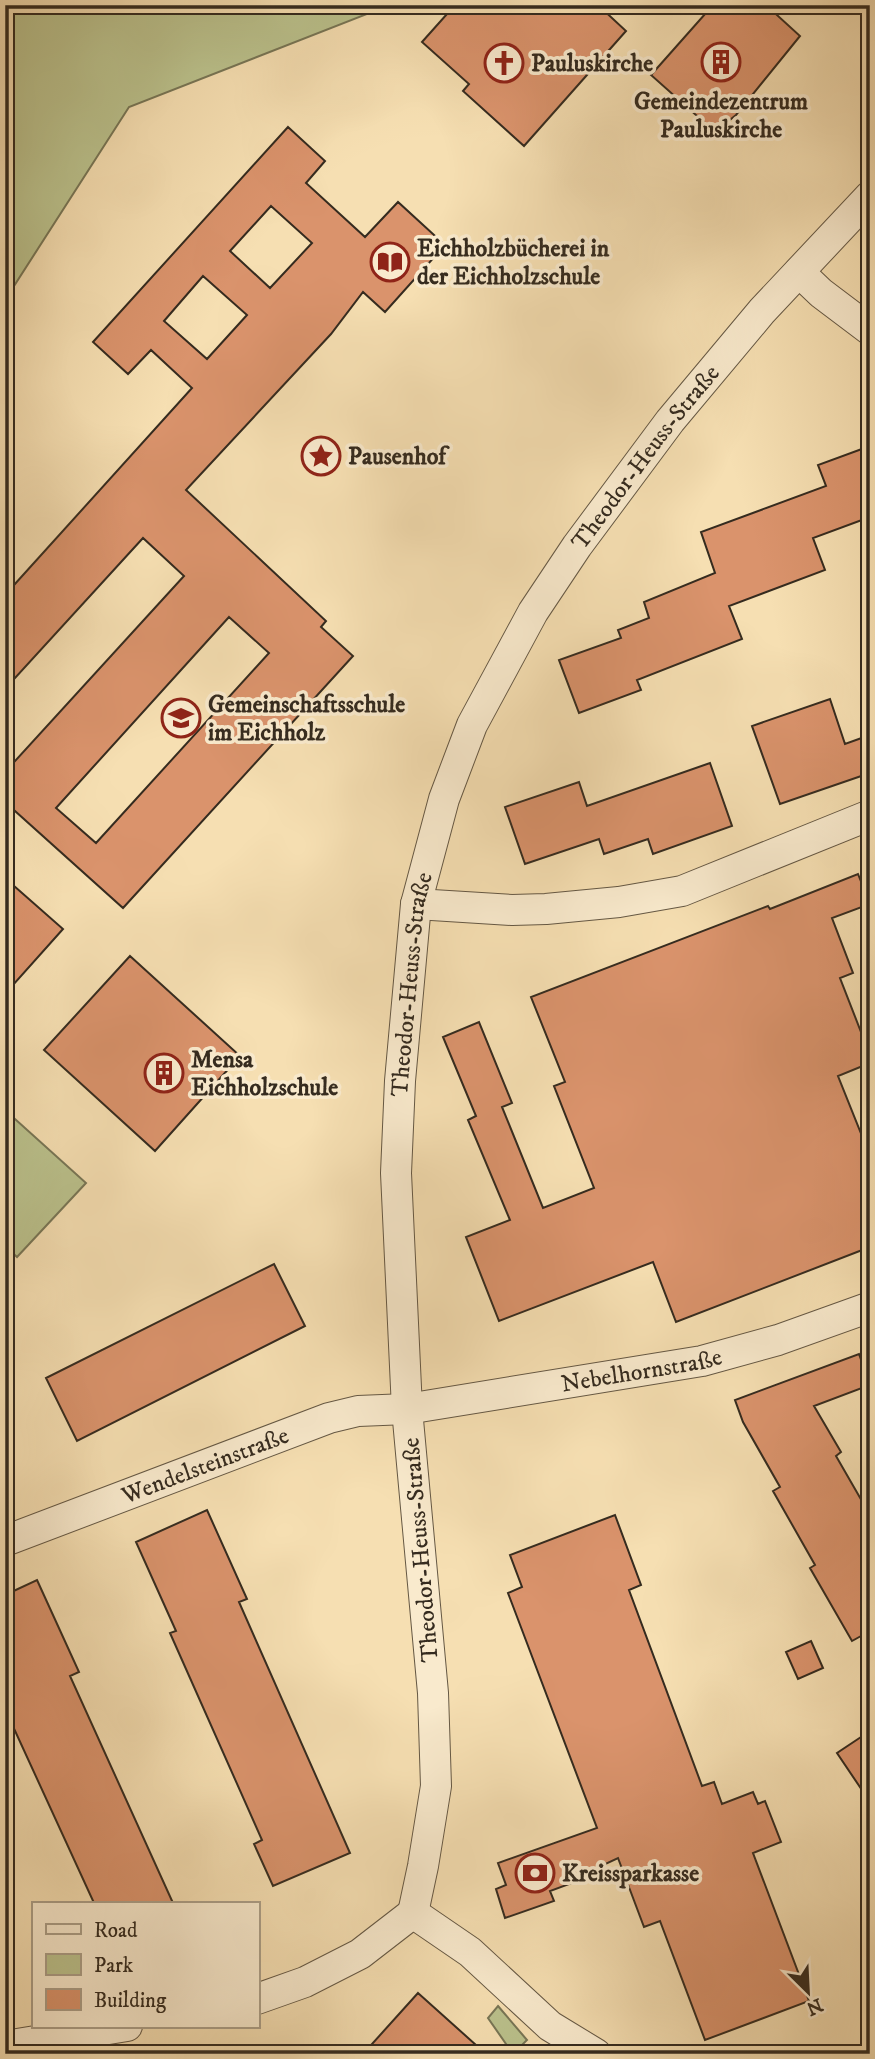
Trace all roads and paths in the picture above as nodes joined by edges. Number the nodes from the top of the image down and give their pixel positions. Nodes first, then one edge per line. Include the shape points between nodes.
1 (870, 196) edge
2 (799, 272) junction
3 (870, 330) edge
4 (870, 815) edge
5 (416, 904) junction
6 (870, 1307) edge
7 (407, 1409) junction
8 (5, 1541) edge
9 (413, 1913) junction
10 (259, 1998) edge
11 (550, 2026) junction
12 (115, 2028) edge
13 (5, 2046) edge
14 (562, 2054) edge
15 (596, 2054) edge

1 - 2 street, Theodor-Heuss-Straße
2 - 3 street
2 - 5 street, Theodor-Heuss-Straße via 670,421 533,612 472,724 444,799
4 - 5 street via 682,891 546,909
5 - 7 street, Theodor-Heuss-Straße via 396,1173
6 - 7 street, Nebelhornstraße via 702,1361
7 - 8 street, Wendelsteinstraße via 358,1411 328,1418
7 - 9 street, Theodor-Heuss-Straße via 433,1693 436,1786
9 - 10 street via 360,1954 305,1982
9 - 11 street via 470,1952
11 - 14 street
11 - 15 street
12 - 13 street

